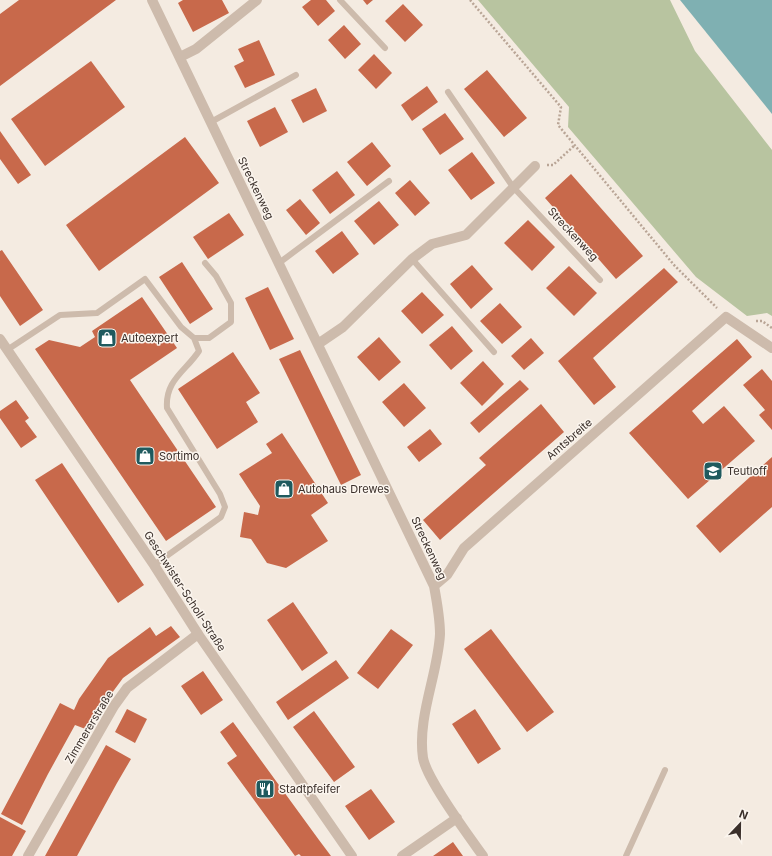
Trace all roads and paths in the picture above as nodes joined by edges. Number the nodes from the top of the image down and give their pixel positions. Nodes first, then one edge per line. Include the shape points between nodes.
1 (152, 0) edge
2 (257, 0) edge
3 (340, 0) edge
4 (470, 0) edge
5 (384, 48) dead end
6 (180, 57) junction
7 (296, 74) dead end
8 (448, 92) dead end
9 (211, 122) junction
10 (575, 145) junction
11 (535, 166) joint
12 (389, 181) dead end
13 (513, 187) junction
14 (412, 259) junction
15 (205, 263) dead end
16 (279, 263) junction
17 (600, 280) dead end
18 (726, 316) junction
19 (194, 338) junction
20 (0, 339) edge
21 (318, 344) junction
22 (772, 348) edge
23 (7, 350) junction
24 (494, 352) dead end
25 (154, 565) junction
26 (434, 586) junction
27 (198, 634) junction
28 (665, 770) dead end
29 (457, 818) junction
30 (28, 856) edge
31 (352, 856) edge
32 (402, 856) edge
33 (483, 856) edge
34 (626, 856) edge

1 - 6 street, Streckenweg
2 - 6 street via 196,49
3 - 5 lane
4 - 10 path via 561,107 558,125
6 - 9 street, Streckenweg
7 - 9 lane
8 - 13 lane, Streckenweg
9 - 16 street, Streckenweg
10 - 11 path via 553,165
10 - 18 path via 674,265
11 - 13 street
12 - 16 lane
13 - 14 street via 466,235 432,244
13 - 17 lane, Streckenweg
14 - 21 street via 343,327
14 - 24 lane
15 - 19 lane via 216,276 230,303 231,322 209,338
16 - 21 street, Streckenweg
18 - 22 street
18 - 26 street, Amtsbreite via 464,548 447,575
19 - 23 lane via 180,327 145,279 97,313 60,315
19 - 25 lane via 200,351 169,388 167,408 220,494 225,507 221,518
20 - 23 street, Geschwister-Scholl-Straße
21 - 26 street, Streckenweg
23 - 25 street, Geschwister-Scholl-Straße
25 - 27 street, Geschwister-Scholl-Straße
26 - 29 street, Streckenweg via 440,635 427,706 423,758 429,774
27 - 30 street, Zimmererstraße via 127,688 114,706
27 - 31 street, Geschwister-Scholl-Straße
28 - 34 lane
29 - 32 street
29 - 33 street, Streckenweg

